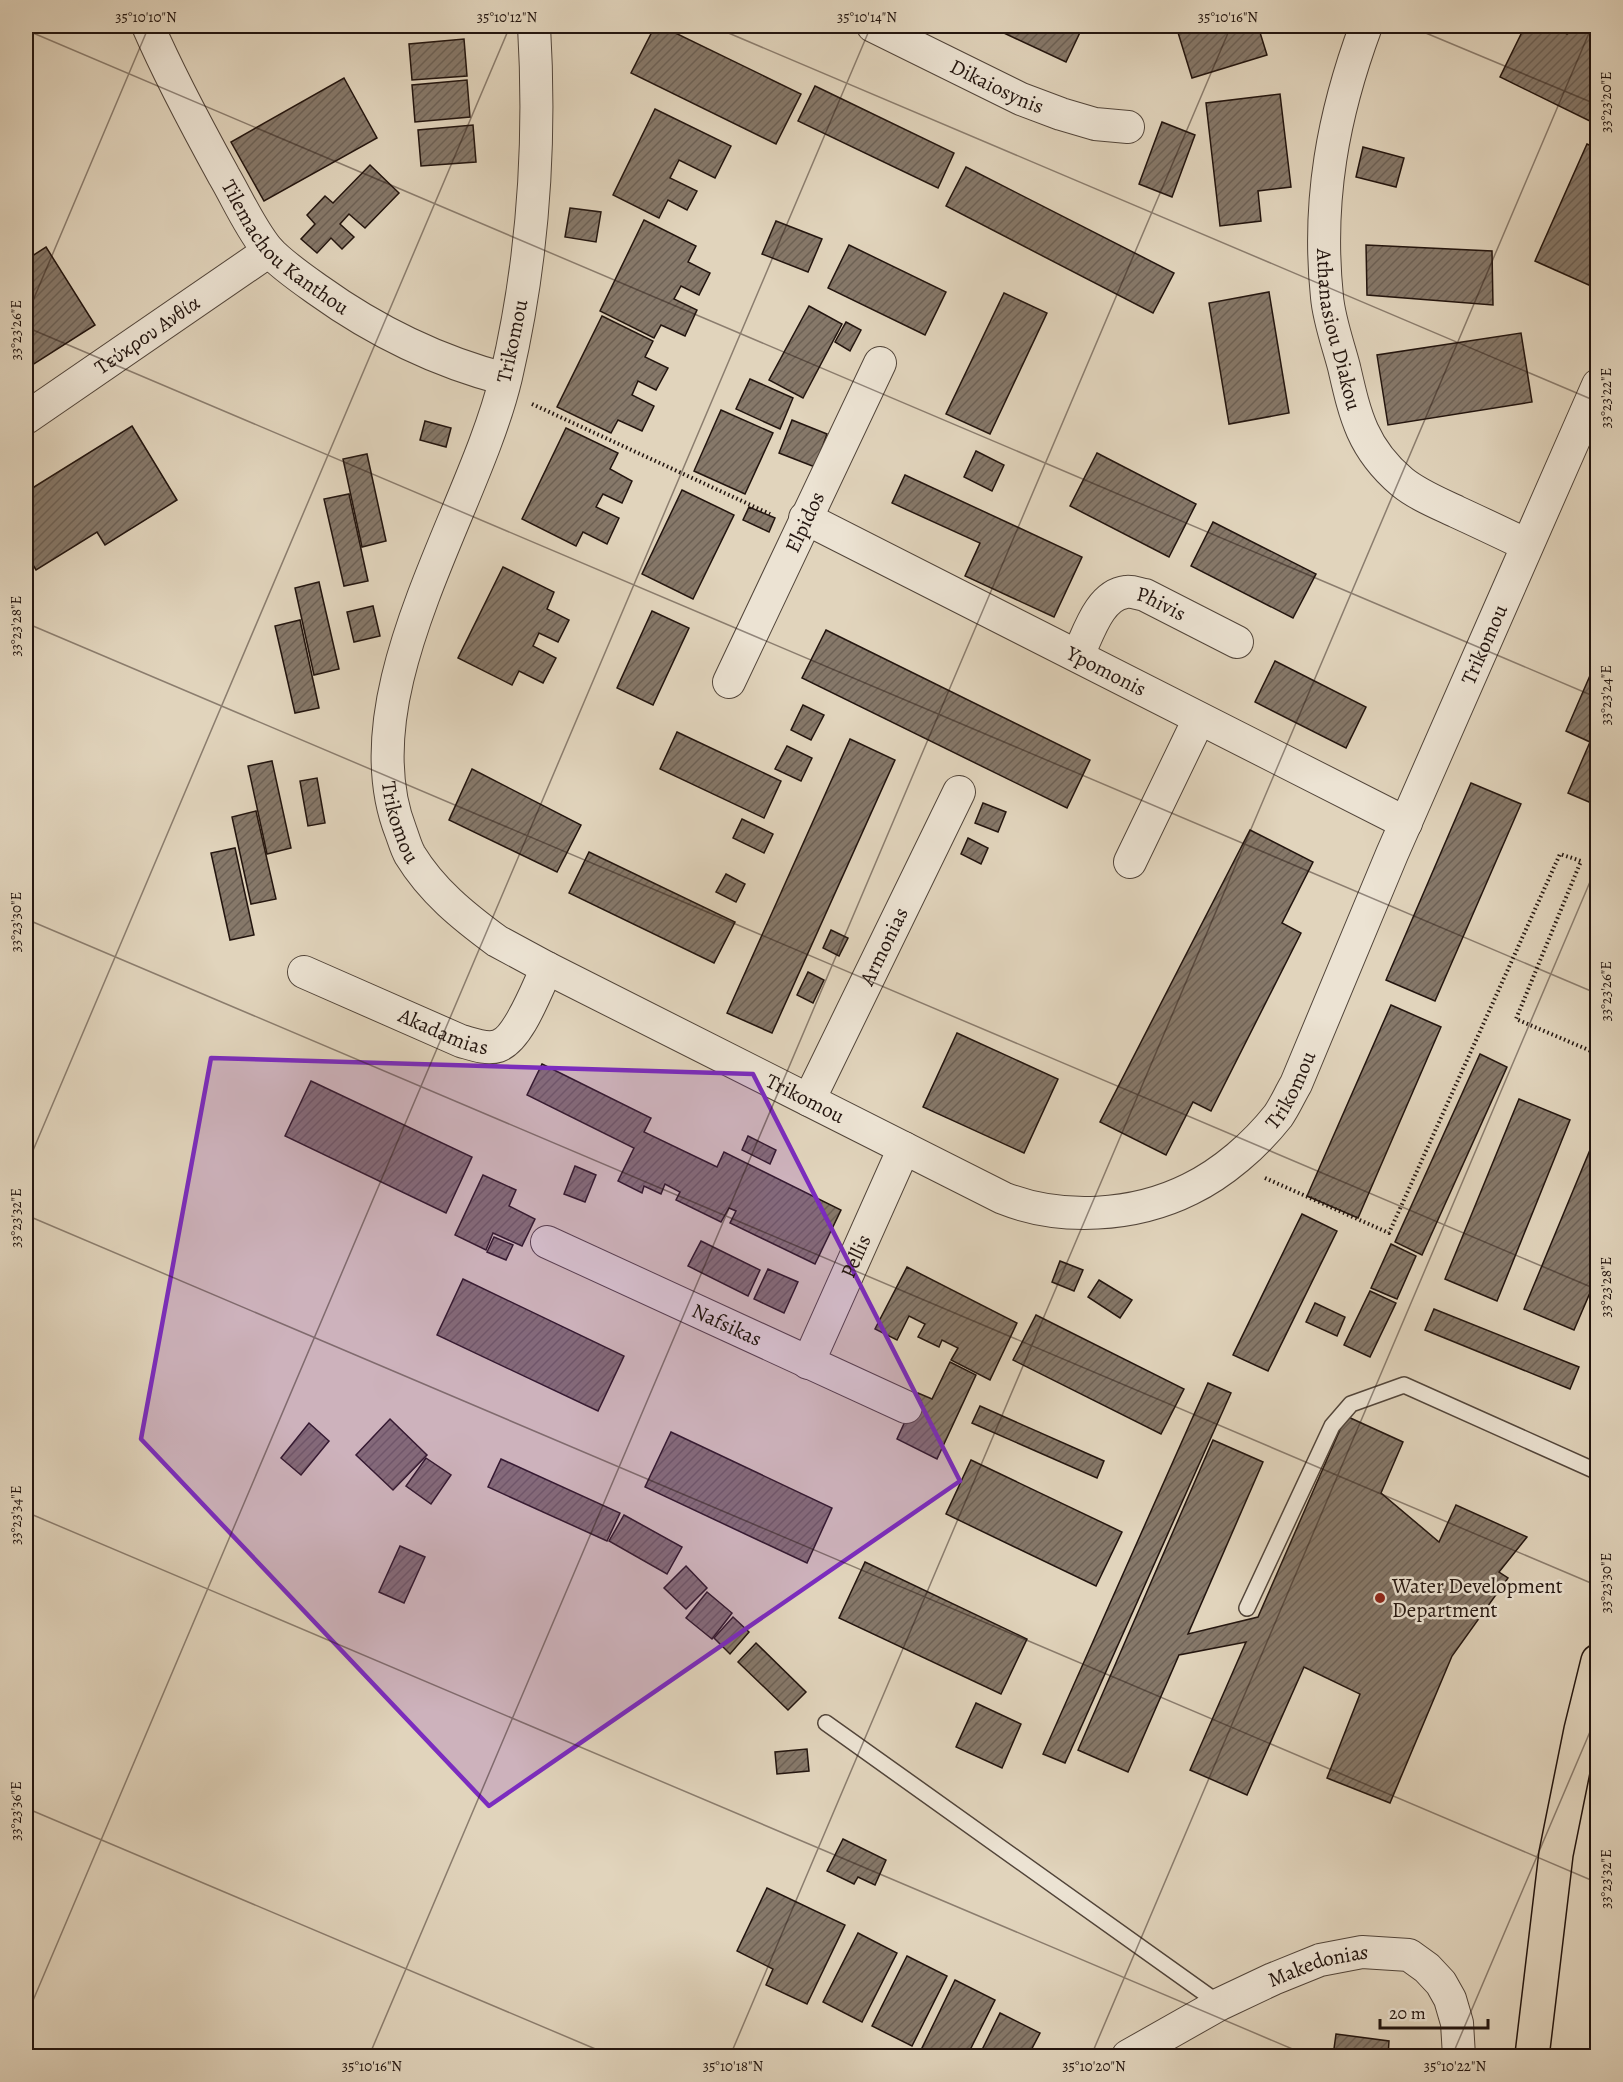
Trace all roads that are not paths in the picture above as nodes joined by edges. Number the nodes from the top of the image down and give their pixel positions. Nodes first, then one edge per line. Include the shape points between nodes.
1 (148, 26) edge
2 (534, 26) edge
3 (873, 26) edge
4 (1366, 26) edge
5 (1128, 127) dead end
6 (269, 251) junction
7 (880, 363) dead end
8 (506, 379) junction
9 (1598, 385) edge
10 (26, 418) edge
11 (803, 523) junction
12 (1527, 545) junction
13 (1237, 642) dead end
14 (1078, 655) junction
15 (729, 682) dead end
16 (1199, 719) junction
17 (959, 792) dead end
18 (1406, 824) junction
19 (1130, 862) dead end
20 (547, 968) junction
21 (304, 972) dead end
22 (809, 1100) junction
23 (904, 1148) junction
24 (547, 1242) dead end
25 (808, 1363) junction
26 (906, 1407) dead end
27 (1598, 1472) edge
28 (1247, 1608) dead end
29 (1598, 1661) edge
30 (826, 1723) dead end
31 (1221, 2004) junction
32 (1128, 2056) edge
33 (1459, 2056) edge
34 (1532, 2056) edge

1 - 6 street, Tilemachou Kanthou via 216,160
2 - 8 street, Trikomou via 534,204 524,289
3 - 5 street, Dikaiosynis via 1021,99 1095,124
4 - 12 street, Athanasiou Diakou via 1349,72 1335,132 1326,181 1323,232 1327,299 1357,420 1373,450 1401,481 1425,497
6 - 8 street, Tilemachou Kanthou via 339,306 395,339 468,369
6 - 10 street, Τεύκρου Ανθία
7 - 11 street, Elpidos
8 - 20 street, Trikomou via 416,616 398,680 387,743 389,785 395,816 410,854 434,889 497,941
9 - 12 street, Trikomou
11 - 14 street, Ypomonis
11 - 15 street, Elpidos
12 - 18 street, Trikomou
13 - 14 street, Phivis via 1145,595 1129,592 1118,593 1103,607
14 - 16 street, Ypomonis
16 - 18 street, Ypomonis
16 - 19 street
17 - 22 street, Armonias
18 - 23 street, Trikomou via 1296,1084 1279,1114 1231,1163 1191,1189 1123,1210 1072,1212 1020,1204
20 - 21 street, Akadamias via 517,1029 508,1041 496,1047 461,1041
20 - 22 street, Trikomou
22 - 23 street, Trikomou
23 - 25 street, Pellis
24 - 25 street, Nafsikas
25 - 26 street, Nafsikas
27 - 28 lane via 1404,1385 1351,1404 1332,1426
29 - 34 main road via 1557,1854
30 - 31 lane
31 - 32 street, Makedonias
31 - 33 street, Makedonias via 1320,1960 1362,1952 1409,1955 1441,1983 1450,1999 1457,2023

